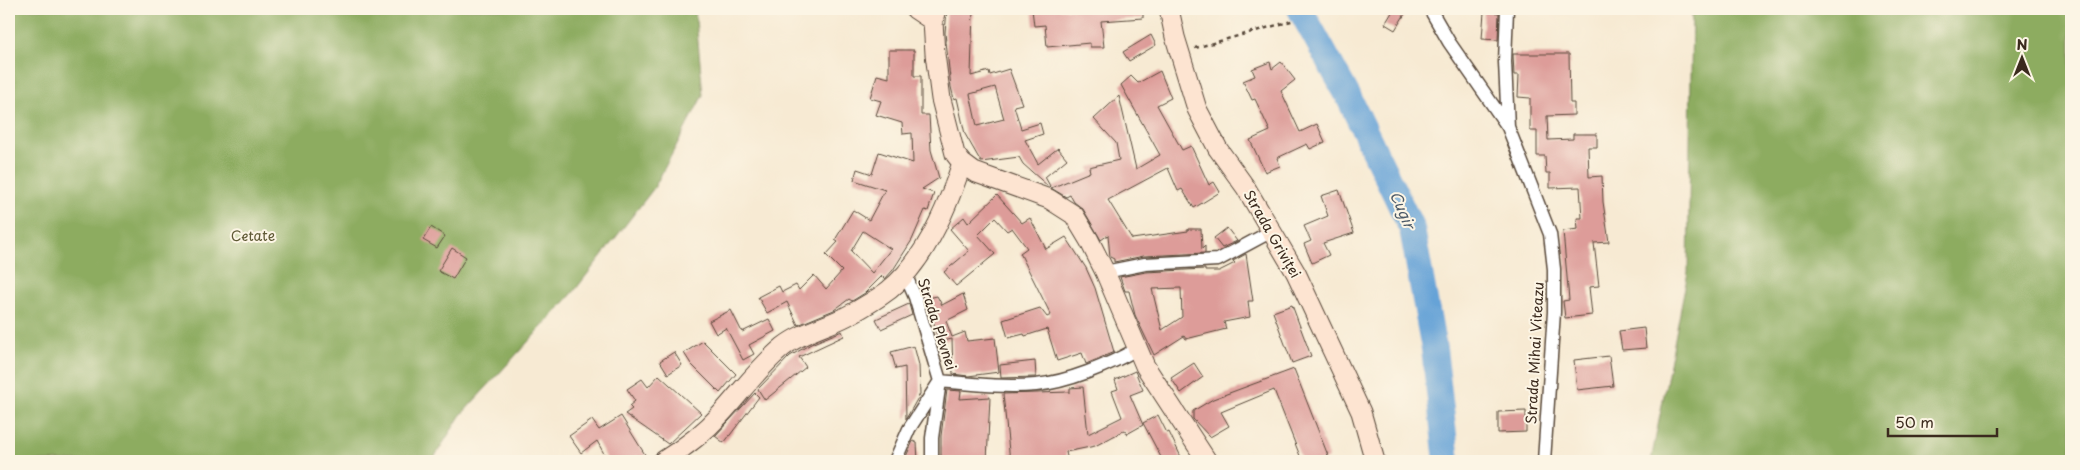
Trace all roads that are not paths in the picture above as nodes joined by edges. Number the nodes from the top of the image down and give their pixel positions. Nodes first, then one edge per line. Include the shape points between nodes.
1 (914, 9) edge
2 (1169, 9) edge
3 (1430, 9) edge
4 (1507, 9) edge
5 (935, 15) edge
6 (1508, 127) junction
7 (962, 164) junction
8 (1272, 231) junction
9 (1105, 272) junction
10 (906, 274) junction
11 (1137, 349) junction
12 (940, 381) junction
13 (663, 461) edge
14 (895, 461) edge
15 (932, 461) edge
16 (1206, 461) edge
17 (1375, 461) edge
18 (1544, 461) edge

1 - 5 main road
2 - 8 main road, Strada Griviței via 1197,109 1218,149
3 - 6 street, Strada Mihai Viteazu
4 - 6 street
5 - 7 main road via 935,54 941,99 955,154
6 - 18 street, Strada Mihai Viteazu via 1550,234 1554,269
7 - 9 main road via 974,172 1049,199 1074,215
7 - 10 main road via 931,236
8 - 9 street via 1218,260 1145,264
8 - 17 main road, Strada Griviței via 1320,322 1361,412
9 - 11 main road
10 - 12 street, Strada Plevnei
10 - 13 main road via 872,303 784,346 750,378 703,432
11 - 12 street via 1065,379 1037,385
11 - 16 main road
12 - 14 street, Strada Plevnei via 909,428
12 - 15 street

